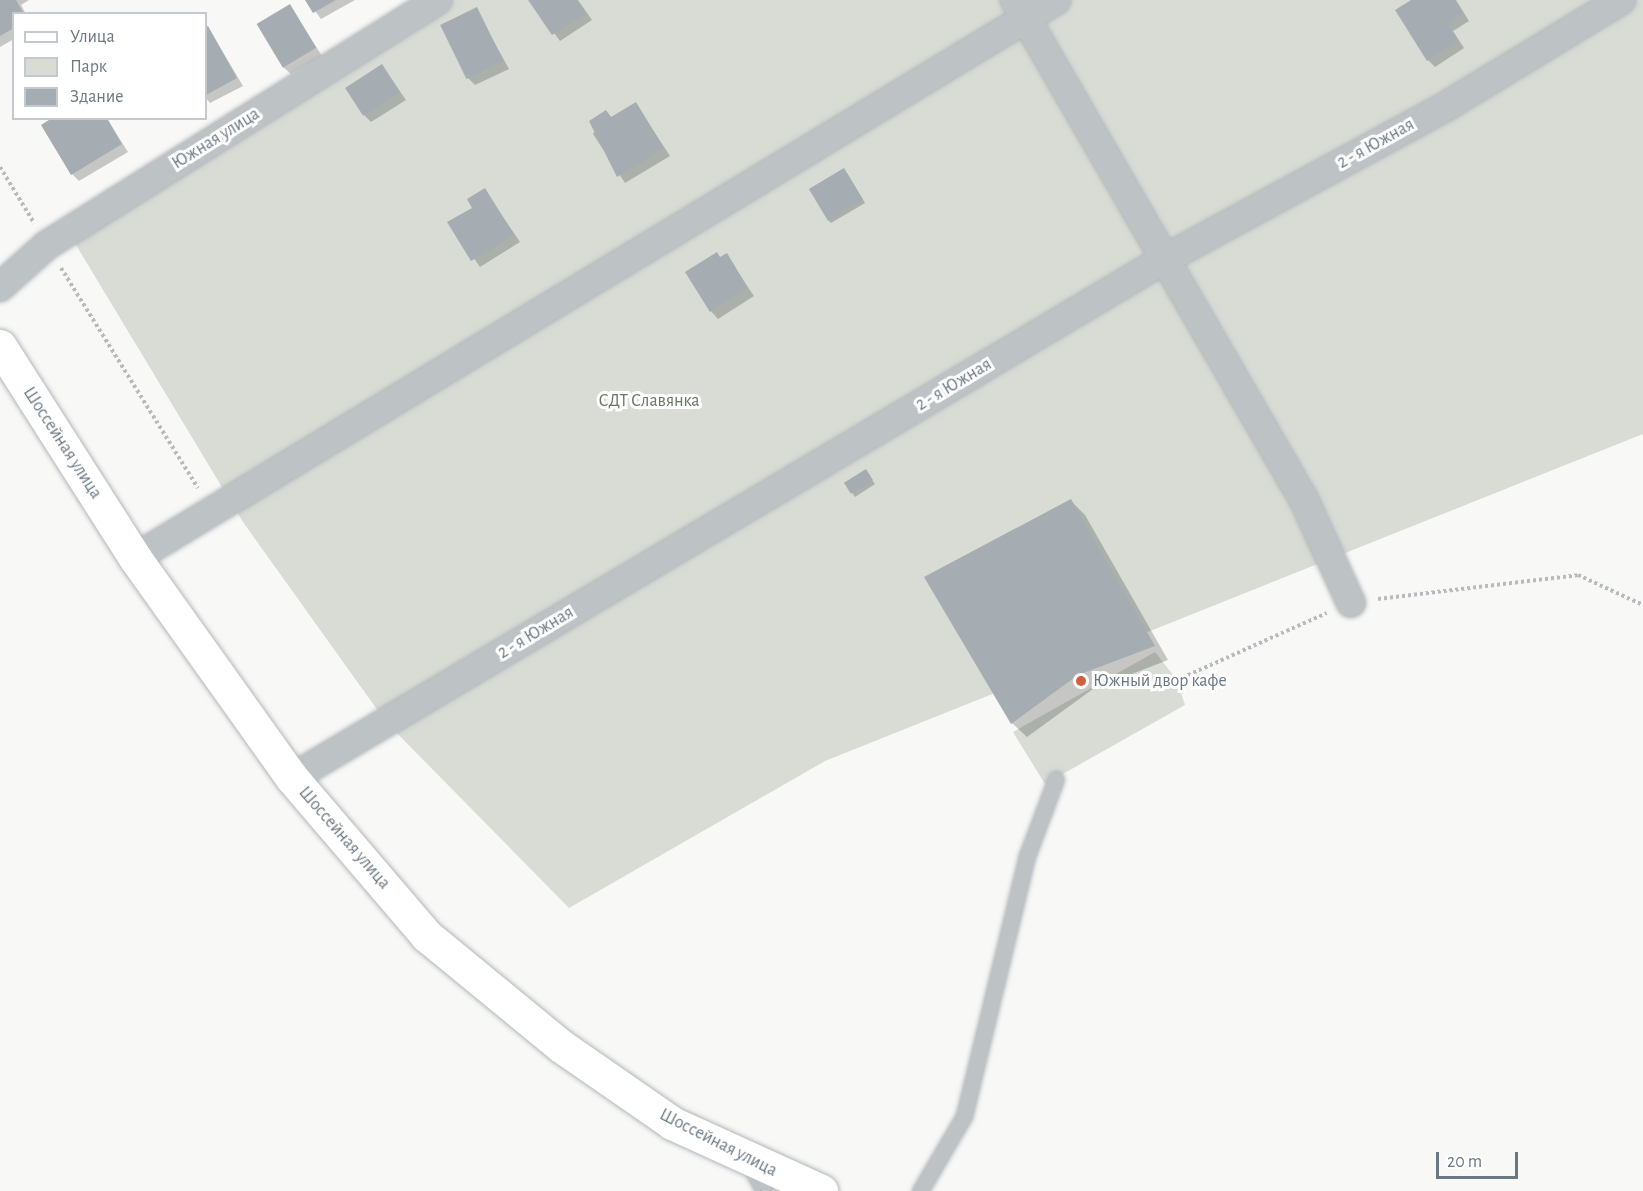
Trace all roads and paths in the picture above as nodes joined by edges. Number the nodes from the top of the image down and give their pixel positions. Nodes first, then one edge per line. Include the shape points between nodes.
1 (438, 0) edge
2 (1056, 0) edge
3 (1621, 0) edge
4 (1020, 9) edge
5 (0, 167) edge
6 (47, 244) junction
7 (1165, 259) junction
8 (0, 287) edge
9 (0, 346) edge
10 (212, 510) junction
11 (135, 558) junction
12 (1351, 603) junction
13 (1643, 605) edge
14 (1177, 680) dead end
15 (292, 778) junction
16 (1056, 779) dead end
17 (748, 1161) junction
18 (764, 1191) edge
19 (821, 1191) edge
20 (920, 1191) edge

1 - 6 street, Южная улица
2 - 4 street
3 - 7 street, 2 - я Южная via 1450,104
4 - 7 street
4 - 10 street
5 - 6 path
6 - 8 street, Южная улица
6 - 10 path
7 - 12 street via 1304,500
7 - 15 street, 2 - я Южная
9 - 11 main road, Шоссейная улица
10 - 11 street
11 - 15 main road, Шоссейная улица
12 - 13 path via 1578,574
12 - 14 path
15 - 17 main road, Шоссейная улица via 427,936 561,1046 672,1123
16 - 20 lane via 1027,856 964,1116
17 - 18 lane
17 - 19 main road, Шоссейная улица

